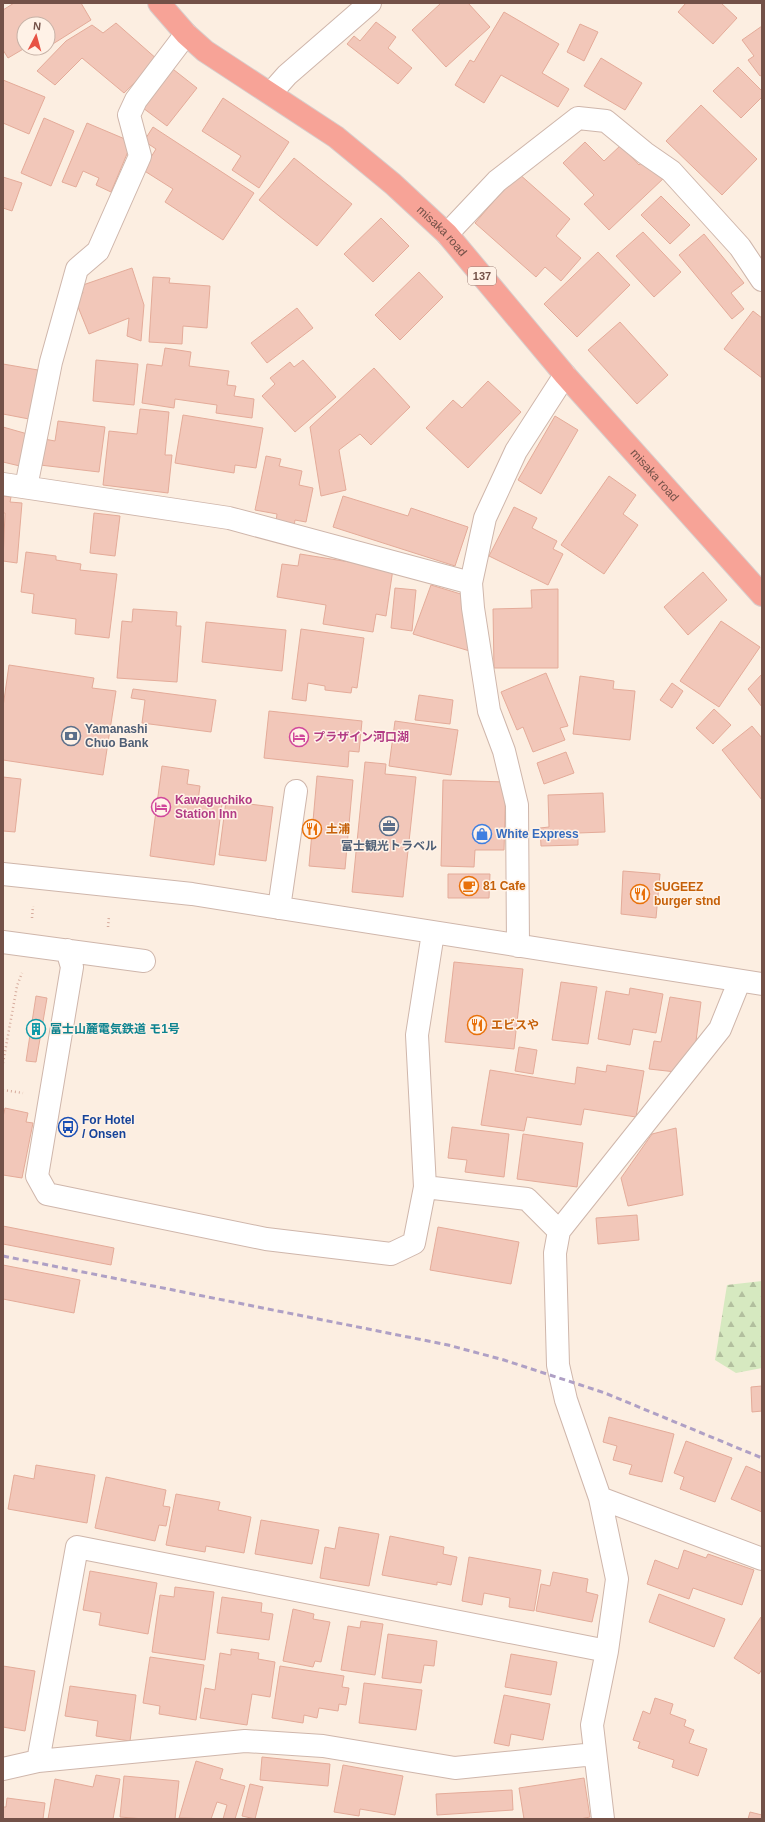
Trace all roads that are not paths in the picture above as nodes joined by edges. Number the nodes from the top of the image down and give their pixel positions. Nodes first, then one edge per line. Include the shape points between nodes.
1 (159, 3) edge
2 (370, 3) edge
3 (186, 34) junction
4 (271, 93) junction
5 (447, 234) junction
6 (762, 280) edge
7 (565, 375) junction
8 (3, 484) edge
9 (26, 487) junction
10 (471, 583) junction
11 (762, 595) edge
12 (296, 791) dead end
13 (3, 874) edge
14 (279, 908) junction
15 (433, 933) junction
16 (3, 942) edge
17 (518, 946) junction
18 (67, 950) junction
19 (144, 961) dead end
20 (739, 982) junction
21 (762, 984) edge
22 (425, 1187) junction
23 (559, 1230) junction
24 (600, 1498) junction
25 (762, 1559) edge
26 (607, 1651) junction
27 (595, 1754) junction
28 (38, 1761) junction
29 (3, 1769) edge
30 (603, 1819) edge

1 - 3 highway, misaka road / 137
2 - 4 street via 287,75
3 - 4 highway, misaka road / 137 via 206,51
3 - 9 street via 136,100 129,115 140,156 98,251 77,269 51,362
4 - 5 highway, misaka road / 137 via 336,137 393,184
5 - 6 street via 497,181 578,118 606,121 671,171 740,247
5 - 7 highway, misaka road / 137
7 - 10 street via 516,451 485,518
7 - 11 highway, misaka road / 137
8 - 9 street
9 - 10 street via 230,518
10 - 17 street via 489,711 504,751 517,805
12 - 14 street
13 - 14 street via 192,894
14 - 15 street
15 - 17 street
15 - 22 street via 417,1035
16 - 18 street
17 - 20 street
18 - 19 street
18 - 22 street via 72,967 37,1176 47,1194 266,1239 391,1254 414,1243
20 - 21 street
20 - 23 street via 720,1030
22 - 23 street via 527,1200
23 - 24 street via 555,1254 559,1371 566,1400
24 - 25 street
24 - 26 street via 617,1579
26 - 27 street via 592,1725
26 - 28 street via 77,1546
27 - 28 street via 455,1768 323,1746 245,1741
27 - 30 street
28 - 29 street

